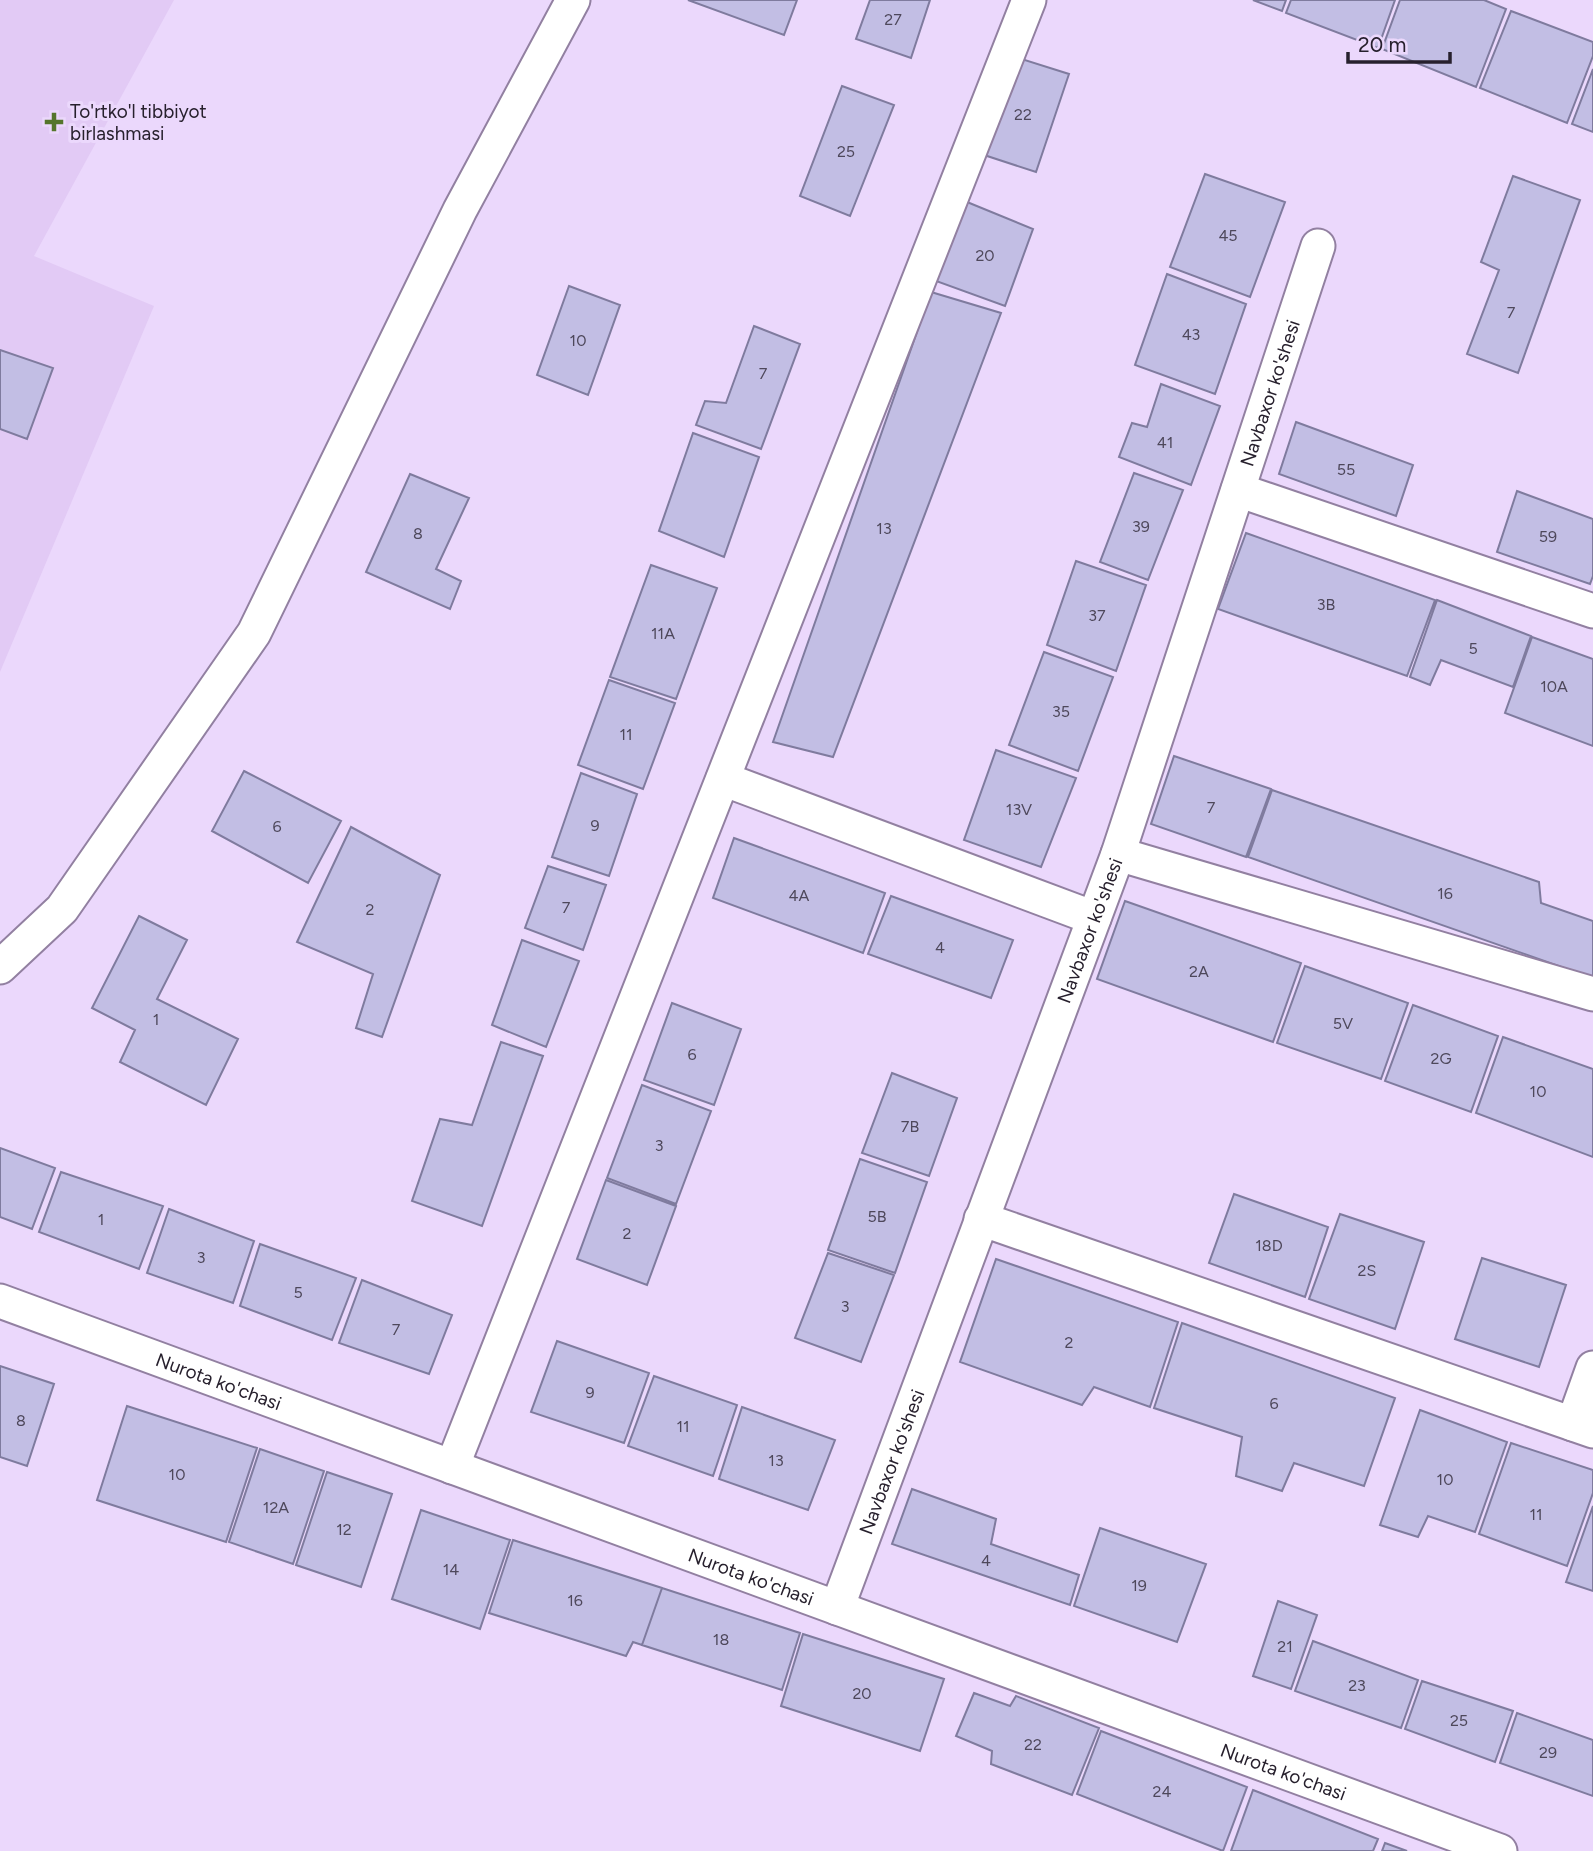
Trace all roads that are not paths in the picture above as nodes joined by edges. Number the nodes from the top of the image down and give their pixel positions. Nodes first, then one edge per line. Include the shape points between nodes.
1 (573, 0) edge
2 (1028, 0) edge
3 (1318, 246) dead end
4 (1238, 490) junction
5 (1593, 611) edge
6 (723, 779) junction
7 (1118, 854) junction
8 (1094, 918) junction
9 (0, 967) edge
10 (1593, 995) edge
11 (981, 1219) junction
12 (0, 1301) edge
13 (1593, 1368) edge
14 (1583, 1428) edge
15 (452, 1467) junction
16 (837, 1608) junction
17 (1500, 1851) edge

1 - 9 street via 460,210 254,633 62,909
2 - 6 street
3 - 4 street, Navbaxor ko'shesi
4 - 5 street
4 - 7 street, Navbaxor ko'shesi
6 - 8 street
6 - 15 street
7 - 8 street, Navbaxor ko'shesi
7 - 10 street
8 - 11 street, Navbaxor ko'shesi
11 - 14 street
11 - 16 street, Navbaxor ko'shesi
12 - 15 street, Nurota ko'chasi
13 - 14 street
15 - 16 street, Nurota ko'chasi
16 - 17 street, Nurota ko'chasi

